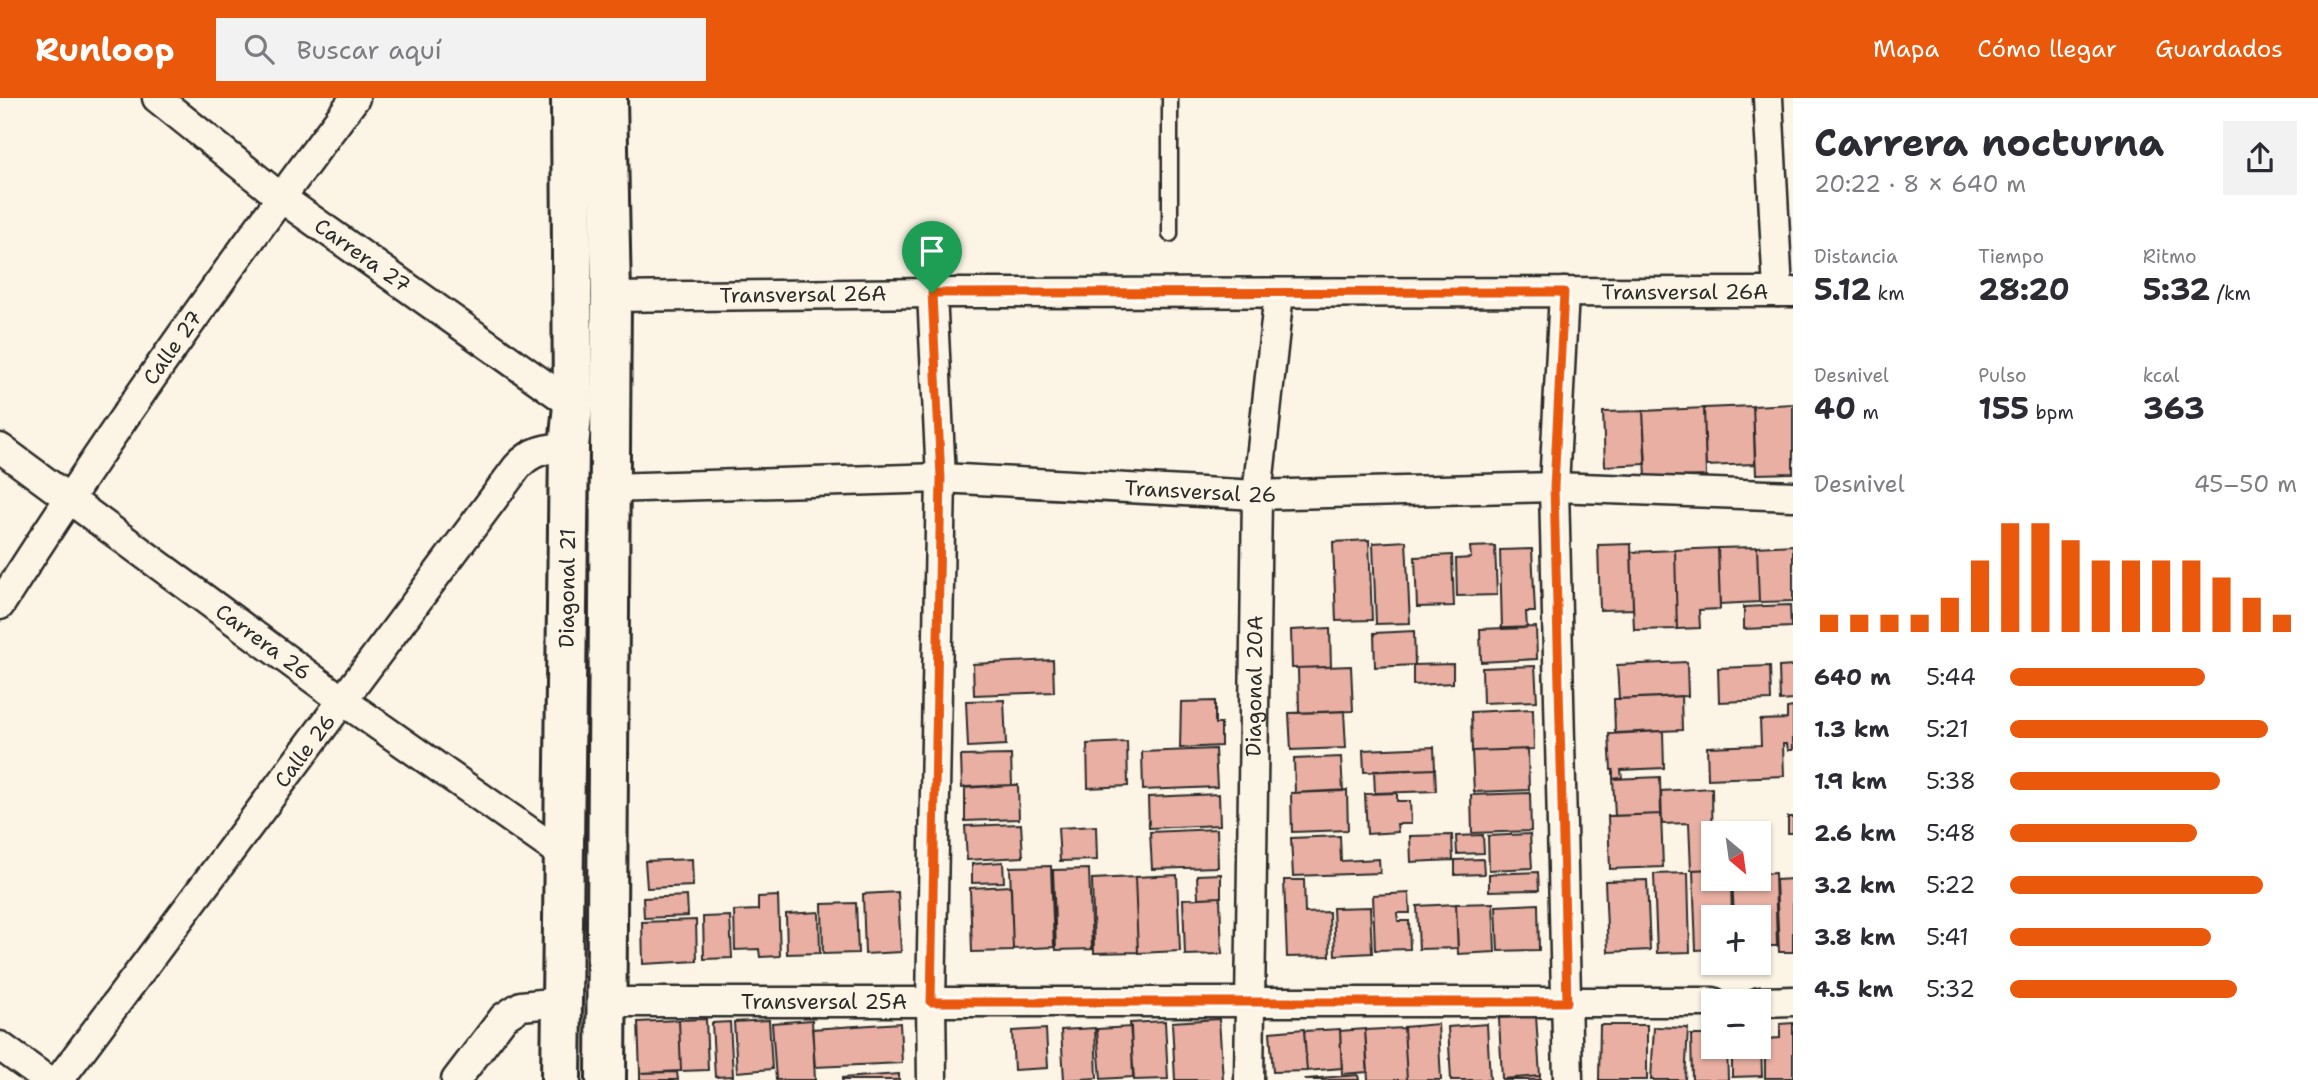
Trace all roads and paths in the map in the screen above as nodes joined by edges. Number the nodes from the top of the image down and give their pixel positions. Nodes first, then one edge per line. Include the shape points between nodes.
1 (157, 98) edge
2 (355, 98) edge
3 (570, 98) edge
4 (607, 98) edge
5 (1170, 98) edge
6 (1768, 98) edge
7 (281, 197) junction
8 (1170, 234) dead end
9 (1564, 292) junction
10 (1786, 292) edge
11 (932, 293) junction
12 (1279, 293) junction
13 (611, 297) junction
14 (573, 405) junction
15 (569, 447) junction
16 (0, 448) edge
17 (941, 478) junction
18 (1554, 487) junction
19 (609, 488) junction
20 (1257, 495) junction
21 (1793, 496) edge
22 (68, 497) junction
23 (0, 605) edge
24 (342, 700) junction
25 (563, 855) junction
26 (561, 1002) junction
27 (605, 1002) junction
28 (931, 1002) junction
29 (1248, 1002) junction
30 (1567, 1002) junction
31 (1701, 1002) edge
32 (1771, 1002) edge
33 (1793, 1002) edge
34 (0, 1046) edge
35 (47, 1080) edge
36 (59, 1080) edge
37 (456, 1080) edge
38 (561, 1080) edge
39 (606, 1080) edge
40 (932, 1080) edge
41 (1249, 1080) edge
42 (1568, 1080) edge

1 - 7 street, Carrera 27
2 - 7 street, Calle 27
3 - 14 highway, Diagonal 21
4 - 13 highway, Diagonal 21
5 - 8 lane
6 - 10 street
7 - 14 street, Carrera 27
7 - 22 street, Calle 27
9 - 10 street, Transversal 26A
9 - 12 street, Transversal 26A
9 - 18 street
11 - 12 street, Transversal 26A
11 - 13 street, Transversal 26A
11 - 17 street
12 - 20 street, Diagonal 20A
13 - 19 highway, Diagonal 21
14 - 15 highway, Diagonal 21
15 - 24 street, Calle 26 via 543,448 524,459
15 - 25 highway, Diagonal 21
16 - 22 street, Carrera 26
17 - 19 street, Transversal 26
17 - 20 street, Transversal 26
17 - 28 street
18 - 20 street, Transversal 26
18 - 21 street, Transversal 26
18 - 30 street
19 - 27 highway, Diagonal 21
20 - 29 street, Diagonal 20A
22 - 23 street, Calle 27
22 - 24 street, Carrera 26
24 - 25 street, Carrera 26
24 - 36 street, Calle 26
25 - 26 highway, Diagonal 21
26 - 37 street via 522,1006 504,1017
26 - 38 highway, Diagonal 21
27 - 28 street, Transversal 25A
27 - 39 highway, Diagonal 21
28 - 29 street, Transversal 25A
28 - 40 street
29 - 30 street, Transversal 25A
29 - 41 street, Diagonal 20A
30 - 31 street, Transversal 25A
30 - 42 street
32 - 33 street
34 - 35 street

